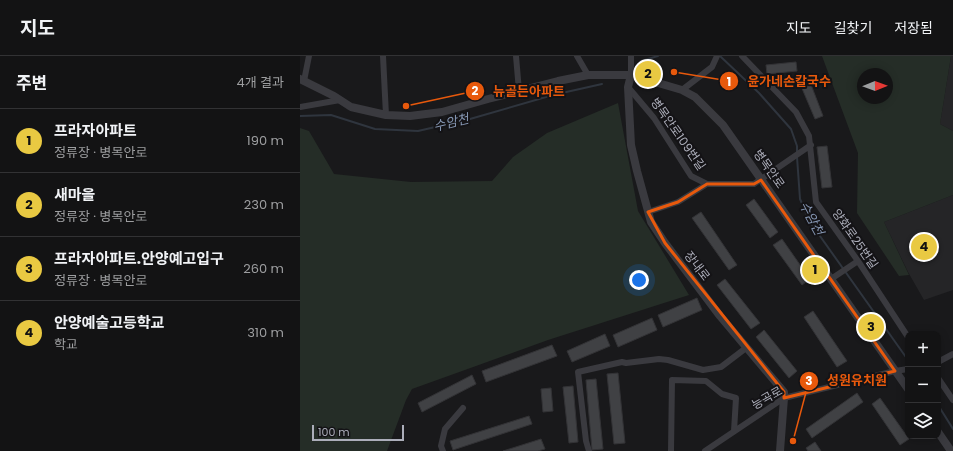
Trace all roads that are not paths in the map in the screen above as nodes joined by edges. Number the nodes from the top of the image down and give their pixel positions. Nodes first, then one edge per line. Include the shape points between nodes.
1 (309, 56) edge
2 (383, 56) edge
3 (516, 56) edge
4 (577, 56) edge
5 (631, 56) edge
6 (717, 56) edge
7 (742, 56) edge
8 (588, 75) junction
9 (631, 75) junction
10 (302, 80) edge
11 (628, 87) junction
12 (682, 90) junction
13 (520, 91) junction
14 (340, 100) junction
15 (300, 107) edge
16 (386, 115) junction
17 (811, 145) junction
18 (761, 180) junction
19 (707, 184) junction
20 (648, 212) junction
21 (855, 263) junction
22 (835, 277) junction
23 (905, 333) edge
24 (746, 348) junction
25 (953, 354) edge
26 (941, 360) edge
27 (703, 370) junction
28 (905, 370) edge
29 (895, 371) junction
30 (706, 381) junction
31 (941, 382) edge
32 (905, 385) edge
33 (784, 398) junction
34 (952, 398) edge
35 (463, 408) dead end
36 (734, 431) junction
37 (941, 436) edge
38 (443, 451) edge
39 (589, 451) edge
40 (671, 451) edge
41 (705, 451) edge
42 (780, 451) edge
43 (951, 451) edge

1 - 10 street, 병목안로
2 - 16 street
3 - 13 street
4 - 8 street
5 - 9 street
6 - 12 street via 714,64
7 - 17 street, 양화로25번길 via 796,112
8 - 9 street, 병목안로
8 - 13 street, 병목안로
9 - 11 street, 장내로
9 - 12 street, 병목안로
10 - 14 street, 병목안로
11 - 19 street, 병목안로109번길 via 654,118 691,176
11 - 20 street, 장내로 via 631,145
12 - 18 street, 병목안로 via 695,97 722,124
13 - 16 street, 병목안로 via 442,112 410,116
14 - 15 street
14 - 16 street, 병목안로 via 351,107
17 - 18 street
17 - 21 street, 양화로25번길 via 816,202
18 - 19 street, 병목안로109번길 via 754,184
18 - 22 street, 병목안로
19 - 20 street via 678,202
20 - 24 street, 장내로 via 651,222 665,243
21 - 22 street
21 - 23 street, 양화로25번길
22 - 29 street, 병목안로
24 - 27 street via 721,367
24 - 33 street, 장내로 via 784,392
25 - 26 street
27 - 30 street
27 - 39 street via 659,359 622,362 578,372
28 - 29 street, 능곡로
29 - 32 street, 병목안로
29 - 33 street, 능곡로
30 - 36 street via 722,394 736,398
30 - 40 street via 672,380
31 - 34 street
33 - 36 street, 능곡로
33 - 42 street
35 - 38 street via 445,429 441,446
36 - 41 street, 능곡로
37 - 43 street

